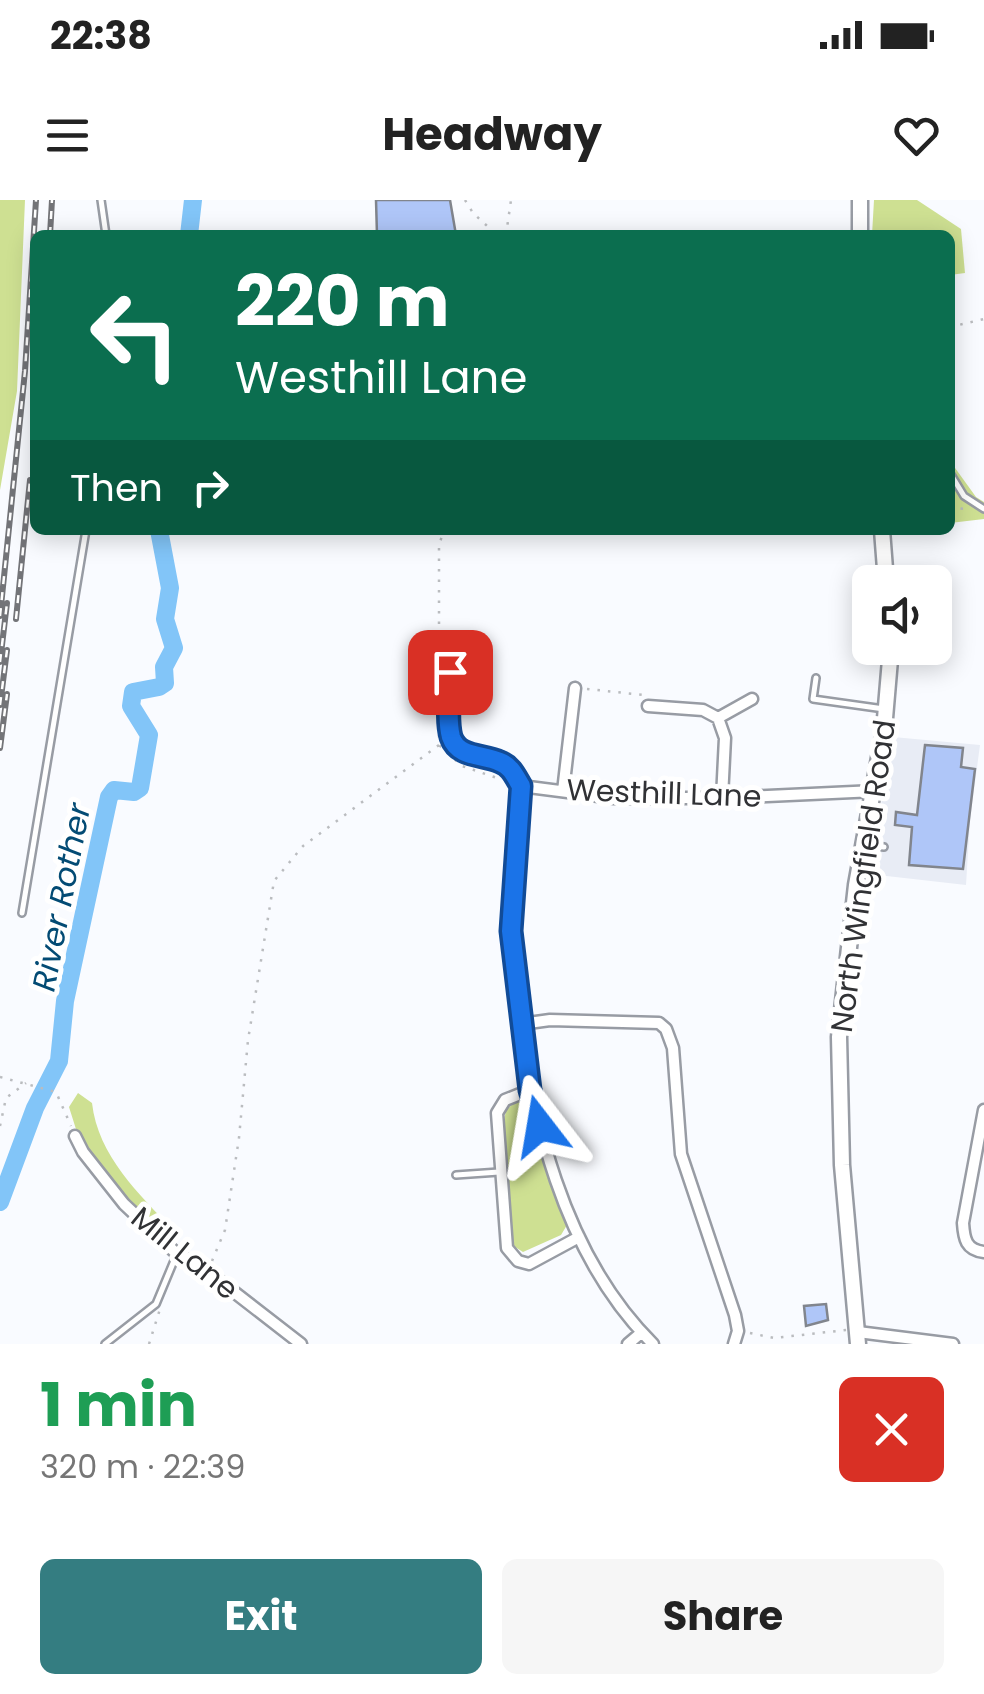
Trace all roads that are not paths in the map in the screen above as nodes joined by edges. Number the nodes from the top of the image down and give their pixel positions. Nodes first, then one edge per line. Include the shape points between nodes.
1 (101, 200) edge
2 (860, 200) edge
3 (105, 230) edge
4 (860, 230) edge
5 (955, 481) edge
6 (984, 509) edge
7 (85, 535) edge
8 (882, 535) edge
9 (885, 565) edge
10 (450, 640) dead end
11 (890, 665) edge
12 (816, 678) dead end
13 (575, 688) road end
14 (752, 699) dead end
15 (648, 706) road end
16 (886, 709) junction
17 (718, 718) junction
18 (521, 786) junction
19 (563, 791) junction
20 (875, 792) junction
21 (722, 798) junction
22 (864, 845) junction
23 (884, 847) dead end
24 (22, 914) dead end
25 (521, 1024) junction
26 (530, 1090) junction
27 (984, 1110) edge
28 (75, 1136) road end
29 (502, 1172) junction
30 (456, 1175) dead end
31 (579, 1237) junction
32 (984, 1252) edge
33 (178, 1254) junction
34 (641, 1333) junction
35 (857, 1335) edge
36 (105, 1344) edge
37 (301, 1344) edge
38 (628, 1344) edge
39 (652, 1344) edge
40 (734, 1344) edge
41 (953, 1344) edge

1 - 3 lane
2 - 4 main road
5 - 6 lane
7 - 24 lane
8 - 9 main road
10 - 18 street, Westhill Lane via 450,736 457,748 500,762
11 - 16 main road, North Wingfield Road
12 - 16 lane via 814,699
13 - 19 street
14 - 17 street
15 - 17 street via 703,710
16 - 20 main road, North Wingfield Road
17 - 21 street via 725,738
18 - 19 street, Westhill Lane
18 - 25 street via 511,931
19 - 21 street, Westhill Lane
20 - 21 street, Westhill Lane
20 - 22 main road, North Wingfield Road
22 - 23 lane
22 - 35 main road, North Wingfield Road via 839,1037
25 - 26 street
25 - 40 street via 658,1022 666,1029 682,1154 738,1331
26 - 29 street via 504,1100 498,1113
26 - 31 street
27 - 32 street via 962,1223 965,1241
28 - 33 street, Mill Lane via 124,1204
29 - 30 lane
29 - 31 street via 507,1248 518,1261 547,1257
31 - 34 street
33 - 36 lane via 156,1304
33 - 37 street, Mill Lane
34 - 38 street
34 - 39 street
35 - 41 street

